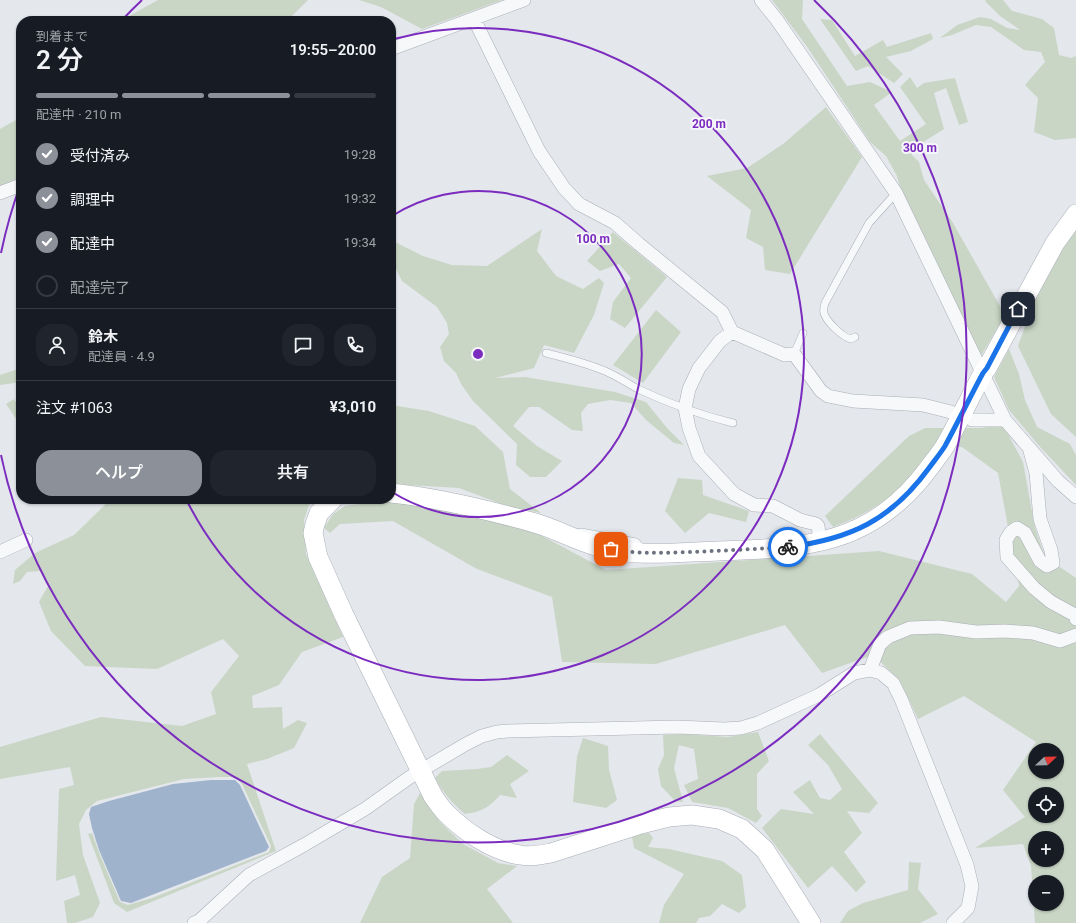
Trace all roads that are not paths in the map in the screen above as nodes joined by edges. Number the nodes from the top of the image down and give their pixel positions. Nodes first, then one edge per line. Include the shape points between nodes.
1 (524, 0) edge
2 (761, 0) edge
3 (474, 19) junction
4 (396, 47) edge
5 (16, 187) edge
6 (0, 193) edge
7 (896, 193) junction
8 (1076, 214) edge
9 (732, 332) junction
10 (803, 333) dead end
11 (855, 337) dead end
12 (546, 354) dead end
13 (794, 354) junction
14 (985, 371) junction
15 (685, 408) junction
16 (951, 412) dead end
17 (972, 420) dead end
18 (1005, 420) junction
19 (733, 423) dead end
20 (1029, 447) junction
21 (396, 495) edge
22 (1076, 497) edge
23 (328, 504) edge
24 (582, 532) dead end
25 (26, 540) dead end
26 (820, 541) junction
27 (0, 552) edge
28 (648, 554) junction
29 (1076, 619) edge
30 (1076, 635) edge
31 (870, 670) junction
32 (420, 771) junction
33 (194, 923) edge
34 (811, 923) edge
35 (953, 923) edge

1 - 3 street
2 - 7 street
3 - 4 street
3 - 9 street via 539,151 564,188 579,204 615,223 722,312
5 - 6 street
7 - 11 lane via 869,223 823,310 826,318 845,338 851,340
7 - 14 street
8 - 14 street via 1055,243
9 - 13 street via 785,355
9 - 15 street via 720,342 699,368 689,389
10 - 13 lane
12 - 15 lane via 579,361 607,371 637,388
13 - 16 street via 828,396 853,401 923,405
14 - 18 street
14 - 26 street via 944,447 914,487 876,520 842,536
15 - 19 lane
15 - 26 street via 688,428 699,456 734,494 754,505 773,506 800,520 816,524
17 - 18 street
18 - 20 street
20 - 22 street via 1058,481
20 - 29 street via 1036,473 1040,518 1053,563 1047,566 1040,561 1025,534 1017,528 1010,532 1006,540 1007,557 1034,588 1074,615
21 - 28 street via 440,500 536,524 596,546
23 - 32 street via 319,513 313,534 318,557
24 - 28 lane via 636,542
25 - 27 street
26 - 28 street via 750,550
30 - 31 street via 1060,641 1033,633 976,632 939,627 910,628 888,637 880,644
31 - 32 street via 854,673 819,695 758,723 741,728 677,727 497,732 466,744
31 - 35 street via 881,673 893,683 901,699 967,865 972,886 968,908
32 - 33 street via 365,809 249,875
32 - 34 street via 433,796 458,824 487,843 520,855 536,856 551,853 669,817 692,815 719,819 742,829 765,850

